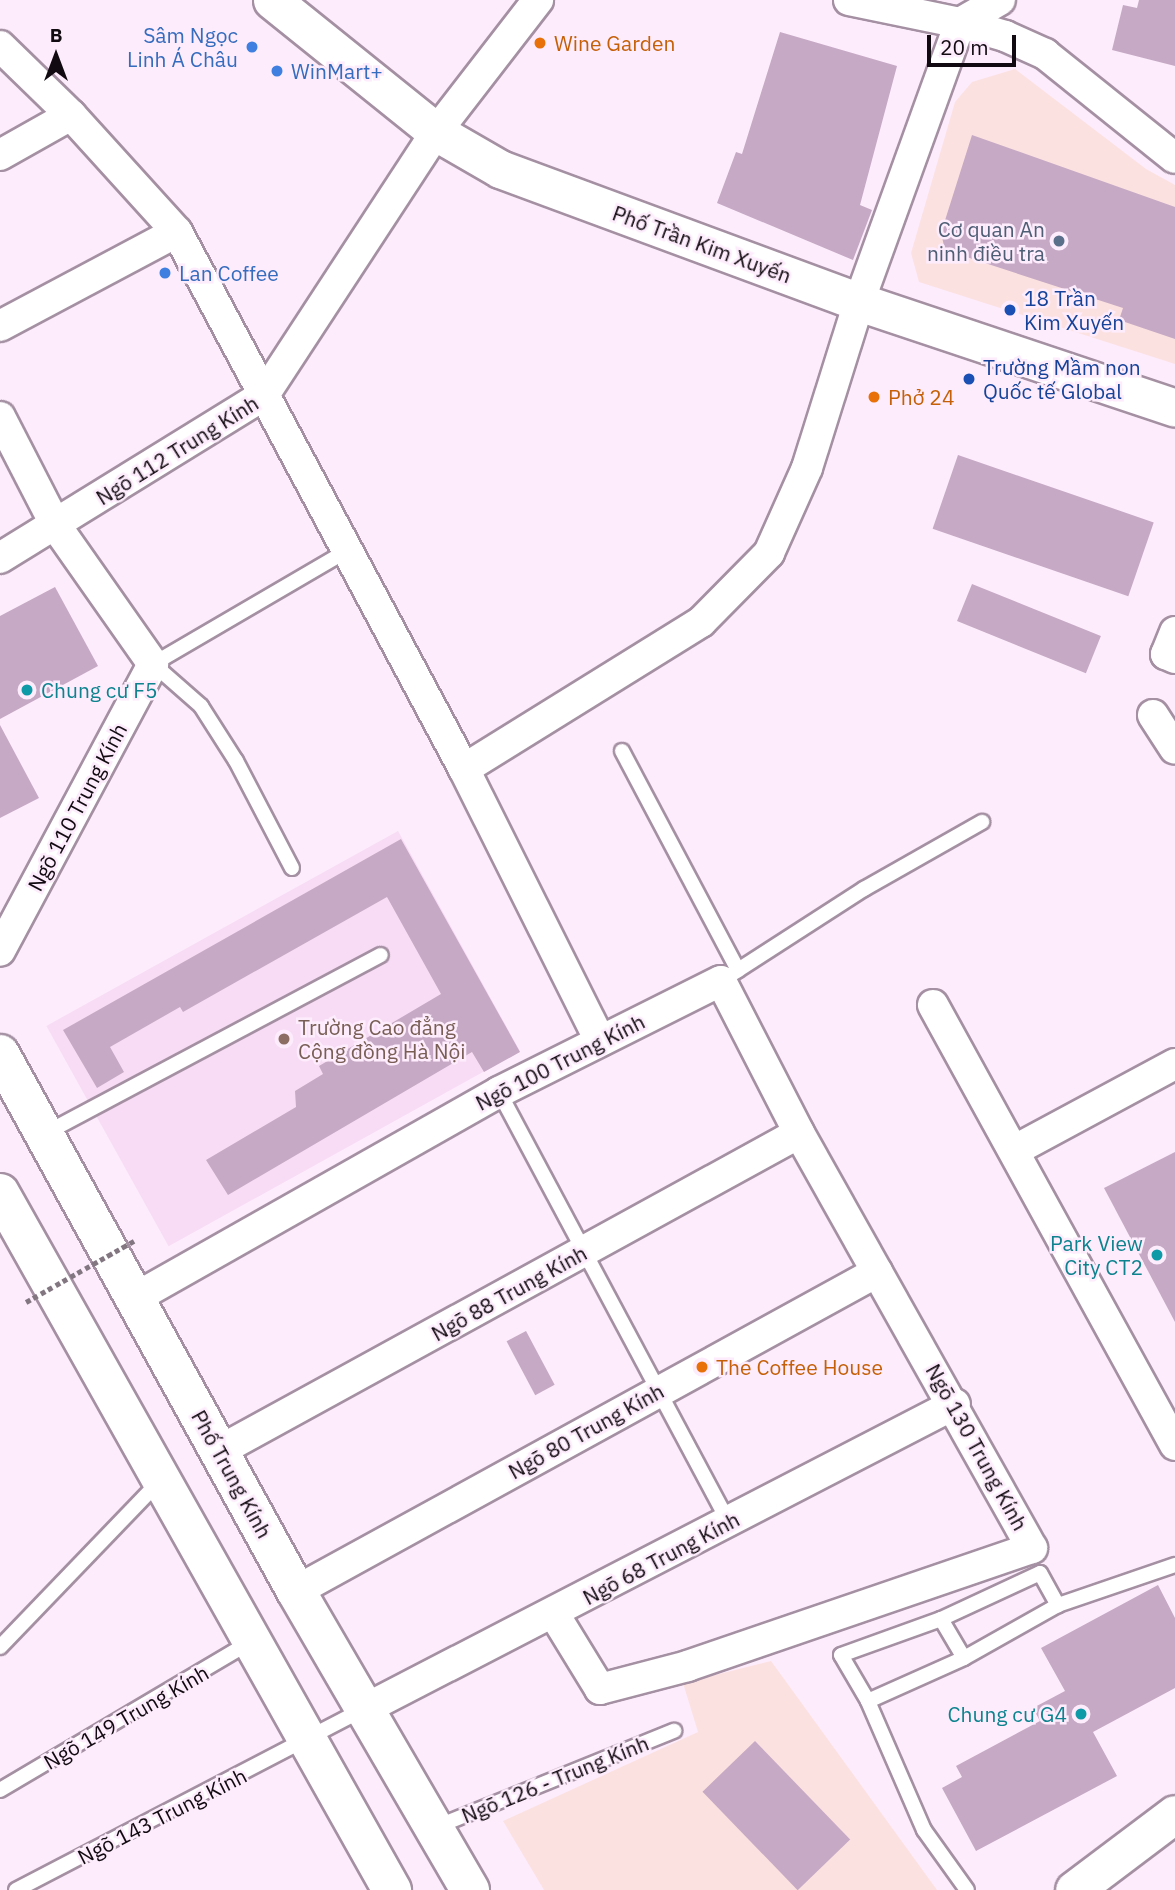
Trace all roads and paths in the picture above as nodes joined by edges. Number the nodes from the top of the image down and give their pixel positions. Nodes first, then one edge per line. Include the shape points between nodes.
1 (272, 0) edge
2 (538, 0) edge
3 (849, 0) edge
4 (1000, 0) edge
5 (960, 23) junction
6 (0, 46) edge
7 (71, 115) junction
8 (436, 132) junction
9 (0, 155) edge
10 (1175, 158) edge
11 (177, 232) junction
12 (859, 302) junction
13 (0, 326) edge
14 (264, 395) junction
15 (1175, 408) edge
16 (0, 417) edge
17 (56, 526) junction
18 (348, 550) junction
19 (0, 558) edge
20 (1175, 632) edge
21 (1175, 658) edge
22 (153, 664) junction
23 (1153, 715) dead end
24 (1175, 749) edge
25 (622, 751) dead end
26 (464, 769) junction
27 (982, 822) dead end
28 (292, 868) dead end
29 (0, 951) edge
30 (381, 955) dead end
31 (729, 976) junction
32 (933, 1005) dead end
33 (600, 1041) junction
34 (0, 1054) edge
35 (1175, 1063) edge
36 (499, 1092) junction
37 (799, 1133) junction
38 (45, 1134) junction
39 (1017, 1149) junction
40 (1, 1196) edge
41 (134, 1241) dead end
42 (585, 1251) junction
43 (877, 1272) junction
44 (135, 1298) junction
45 (26, 1302) dead end
46 (660, 1390) junction
47 (955, 1405) junction
48 (1175, 1445) edge
49 (219, 1451) junction
50 (161, 1481) junction
51 (729, 1523) junction
52 (1036, 1561) junction
53 (1175, 1565) edge
54 (296, 1591) junction
55 (1058, 1605) junction
56 (555, 1614) junction
57 (941, 1619) junction
58 (252, 1642) junction
59 (0, 1647) edge
60 (964, 1658) junction
61 (868, 1701) junction
62 (365, 1709) junction
63 (674, 1731) dead end
64 (308, 1742) junction
65 (0, 1790) edge
66 (1175, 1814) edge
67 (435, 1828) junction
68 (16, 1890) edge
69 (392, 1890) edge
70 (470, 1890) edge
71 (967, 1890) edge
72 (1074, 1890) edge

1 - 8 street, Phố Trần Kim Xuyến
2 - 8 street, Ngõ 112 Trung Kính
3 - 5 street
4 - 5 street
5 - 10 street via 1045,54
5 - 12 street
6 - 7 street
7 - 9 street
7 - 11 street
8 - 12 street, Phố Trần Kim Xuyến via 500,169
8 - 14 street, Ngõ 112 Trung Kính
11 - 13 street
11 - 14 street
12 - 15 street, Phố Trần Kim Xuyến
12 - 26 street via 807,468 769,554 701,622
14 - 17 street, Ngõ 112 Trung Kính
14 - 18 street
16 - 17 street
17 - 19 street, Ngõ 112 Trung Kính
17 - 22 street
18 - 22 lane
18 - 26 street
20 - 21 street via 1166,654
22 - 28 lane via 201,706 236,761
22 - 29 street, Ngõ 110 Trung Kính
23 - 24 street
25 - 31 lane
26 - 33 street
27 - 31 lane, Ngõ 100 Trung Kính via 864,888
30 - 38 lane
31 - 33 street, Ngõ 100 Trung Kính
31 - 37 street, Ngõ 130 Trung Kính
32 - 39 street
33 - 36 street, Ngõ 100 Trung Kính
34 - 38 main road, Phố Trung Kính
35 - 39 street
36 - 42 lane
36 - 44 street, Ngõ 100 Trung Kính
37 - 42 street, Ngõ 88 Trung Kính
37 - 43 street, Ngõ 130 Trung Kính
38 - 44 main road, Phố Trung Kính
39 - 48 street
40 - 50 main road
41 - 45 path, bridge
42 - 46 lane
42 - 49 street, Ngõ 88 Trung Kính
43 - 46 street, Ngõ 80 Trung Kính
43 - 47 street, Ngõ 130 Trung Kính
44 - 49 main road, Phố Trung Kính
46 - 51 lane
46 - 54 street, Ngõ 80 Trung Kính
47 - 51 street, Ngõ 68 Trung Kính
47 - 52 street, Ngõ 130 Trung Kính
49 - 54 main road, Phố Trung Kính
50 - 58 main road
50 - 59 lane
51 - 56 street, Ngõ 68 Trung Kính
52 - 55 lane
52 - 56 street, Ngõ 130 Trung Kính via 600,1689
52 - 57 lane
53 - 55 lane
54 - 62 main road, Phố Trung Kính
55 - 60 lane
56 - 62 street, Ngõ 68 Trung Kính
57 - 60 lane
57 - 61 lane via 841,1655
58 - 64 main road
58 - 65 lane, Ngõ 149 Trung Kính
60 - 61 lane
61 - 71 lane via 924,1830
62 - 64 lane, Ngõ 143 Trung Kính
62 - 67 main road, Phố Trung Kính
63 - 67 lane, Ngõ 126 - Trung Kính
64 - 68 lane, Ngõ 143 Trung Kính
64 - 69 main road
66 - 72 street
67 - 70 main road, Phố Trung Kính

